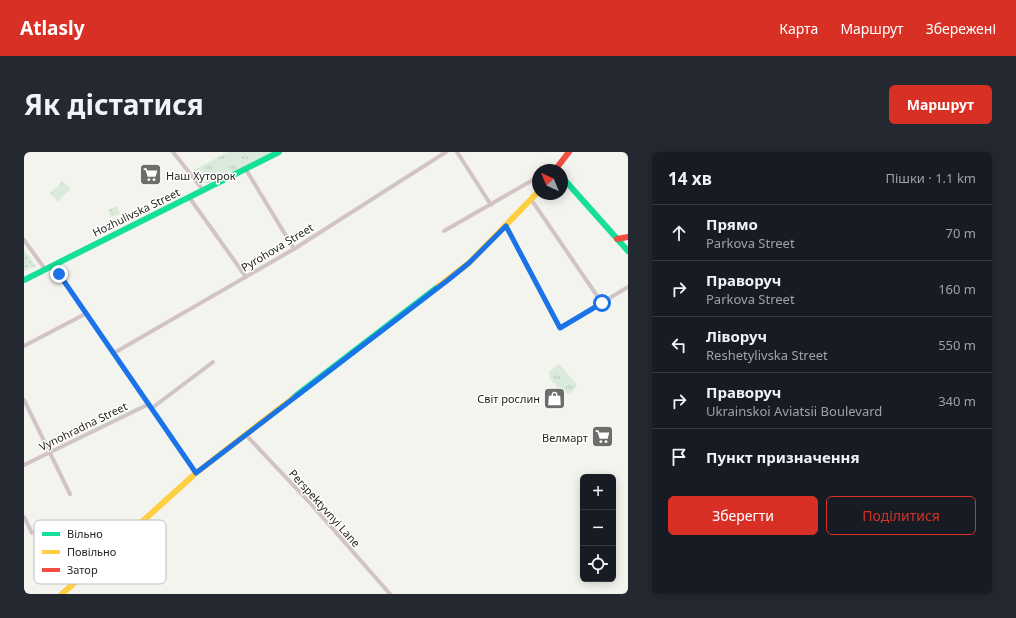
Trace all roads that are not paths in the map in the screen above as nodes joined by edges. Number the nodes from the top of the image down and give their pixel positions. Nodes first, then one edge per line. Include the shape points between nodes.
1 (173, 152) edge
2 (278, 152) edge
3 (446, 152) edge
4 (457, 152) edge
5 (569, 152) edge
6 (559, 164) edge
7 (245, 168) junction
8 (532, 181) edge
9 (568, 184) edge
10 (203, 190) junction
11 (189, 197) junction
12 (531, 200) joint
13 (491, 205) junction
14 (506, 226) junction
15 (444, 231) dead end
16 (628, 237) edge
17 (617, 239) junction
18 (24, 240) edge
19 (294, 249) junction
20 (628, 252) edge
21 (53, 265) junction
22 (45, 269) junction
23 (246, 277) junction
24 (24, 280) edge
25 (628, 287) edge
26 (602, 303) junction
27 (87, 313) junction
28 (24, 346) edge
29 (114, 353) junction
30 (213, 362) dead end
31 (24, 400) edge
32 (151, 406) junction
33 (246, 435) junction
34 (50, 452) junction
35 (24, 465) edge
36 (196, 473) junction
37 (70, 494) dead end
38 (24, 518) edge
39 (144, 520) edge
40 (32, 533) dead end
41 (73, 584) edge
42 (62, 594) edge
43 (390, 594) edge

1 - 10 street
2 - 7 street, Hozhulivska Street
3 - 19 street, Pyrohova Street
4 - 13 street
5 - 6 street
7 - 10 street, Hozhulivska Street
7 - 19 street
8 - 13 street
9 - 17 street
10 - 11 street, Hozhulivska Street
11 - 21 street, Hozhulivska Street
11 - 23 street
12 - 14 street
12 - 26 street
13 - 15 street
14 - 26 street via 560,328
14 - 33 street via 448,280
16 - 17 street
17 - 20 street
18 - 22 street
19 - 23 street, Pyrohova Street
21 - 22 street, Hozhulivska Street
21 - 27 street
22 - 24 street, Hozhulivska Street
23 - 29 street, Pyrohova Street
25 - 26 street
27 - 28 street
27 - 29 street
29 - 32 street
30 - 32 street, Vynohradna Street
31 - 34 street
32 - 34 street, Vynohradna Street
32 - 36 street
33 - 36 street
33 - 43 street, Perspektyvnyi Lane
34 - 35 street, Vynohradna Street
34 - 37 street
36 - 39 street
38 - 40 street
41 - 42 street

